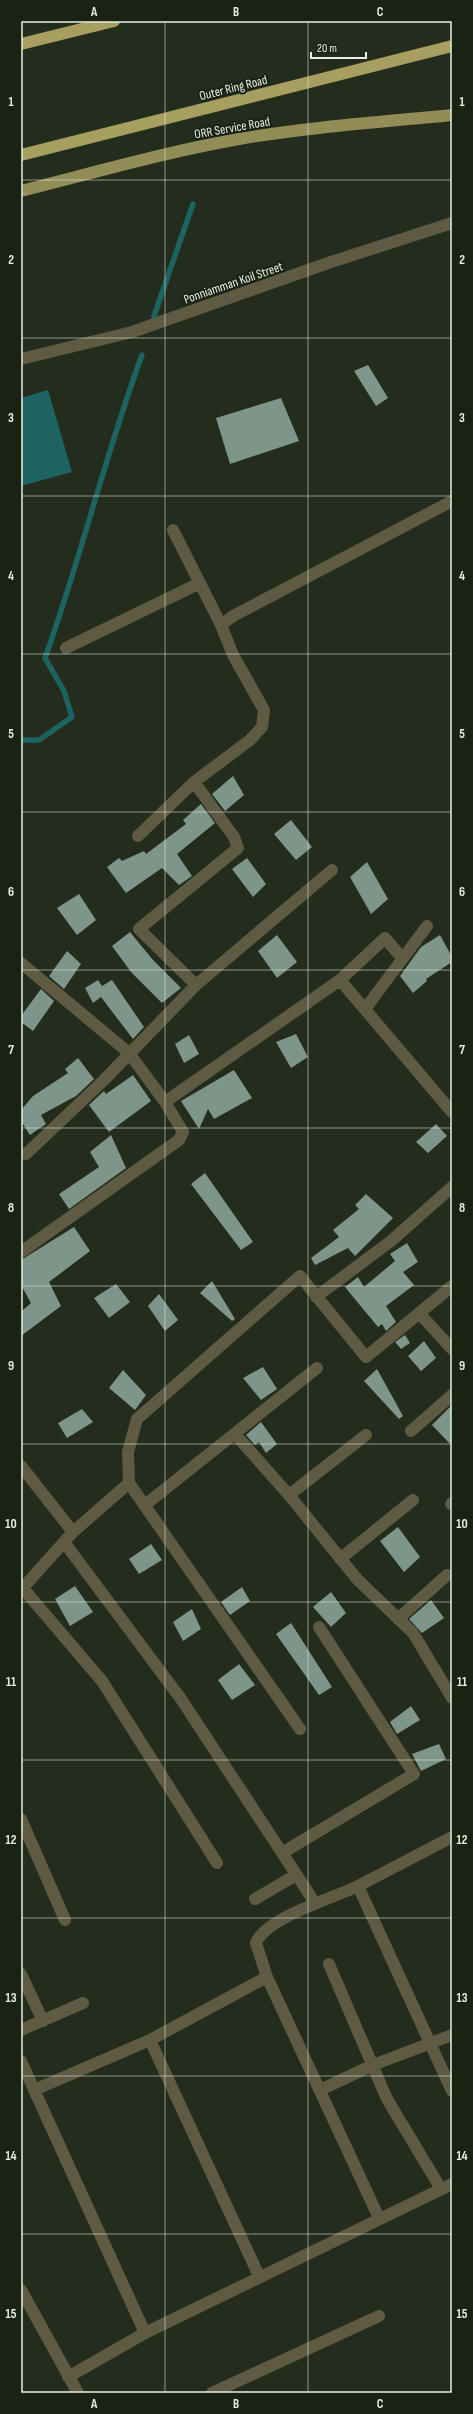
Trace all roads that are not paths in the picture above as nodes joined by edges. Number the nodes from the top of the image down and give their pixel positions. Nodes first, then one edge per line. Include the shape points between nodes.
1 (114, 21) edge
2 (21, 44) edge
3 (452, 46) edge
4 (452, 115) edge
5 (21, 155) edge
6 (21, 191) edge
7 (452, 223) edge
8 (21, 358) edge
9 (452, 501) edge
10 (173, 530) dead end
11 (200, 583) junction
12 (221, 625) junction
13 (66, 648) dead end
14 (194, 782) junction
15 (138, 836) dead end
16 (332, 870) dead end
17 (427, 926) dead end
18 (402, 958) junction
19 (21, 963) edge
20 (340, 980) junction
21 (196, 985) junction
22 (365, 1009) junction
23 (128, 1053) junction
24 (165, 1102) junction
25 (452, 1110) edge
26 (26, 1154) dead end
27 (452, 1187) edge
28 (21, 1252) edge
29 (452, 1286) edge
30 (316, 1297) junction
31 (419, 1313) junction
32 (452, 1349) edge
33 (317, 1368) dead end
34 (452, 1395) edge
35 (411, 1431) dead end
36 (235, 1434) junction
37 (366, 1435) dead end
38 (21, 1466) edge
39 (129, 1483) junction
40 (289, 1495) junction
41 (413, 1500) dead end
42 (145, 1505) junction
43 (73, 1532) junction
44 (64, 1542) junction
45 (340, 1559) junction
46 (447, 1575) dead end
47 (22, 1588) edge
48 (398, 1619) junction
49 (319, 1627) dead end
50 (452, 1698) edge
51 (300, 1729) dead end
52 (21, 1819) edge
53 (452, 1837) edge
54 (282, 1853) junction
55 (217, 1862) dead end
56 (296, 1875) junction
57 (358, 1886) junction
58 (255, 1899) dead end
59 (315, 1903) junction
60 (64, 1920) dead end
61 (328, 1964) dead end
62 (21, 1974) edge
63 (267, 1977) junction
64 (82, 2003) dead end
65 (44, 2020) junction
66 (21, 2030) edge
67 (452, 2035) edge
68 (150, 2040) junction
69 (429, 2044) junction
70 (21, 2061) edge
71 (373, 2065) junction
72 (34, 2090) junction
73 (320, 2090) junction
74 (452, 2091) edge
75 (452, 2184) edge
76 (441, 2189) junction
77 (379, 2218) junction
78 (259, 2276) junction
79 (21, 2290) edge
80 (379, 2316) dead end
81 (145, 2333) junction
82 (68, 2377) junction
83 (78, 2393) edge
84 (212, 2393) edge

1 - 2 highway
3 - 5 highway, Outer Ring Road
4 - 6 main road, ORR Service Road via 274,133 183,150
7 - 8 street, Ponniamman Koil Street via 331,262 132,332
9 - 12 street via 232,616
10 - 11 street
11 - 12 street
11 - 13 street
12 - 14 street via 233,656 264,710 262,727 250,740
14 - 15 street
14 - 21 street via 234,837 238,848 140,929
16 - 21 street
17 - 18 street
18 - 20 street via 385,938
18 - 22 street
19 - 23 street
20 - 22 street
20 - 24 street
21 - 23 street
22 - 25 street
23 - 24 street
23 - 26 street via 103,1081
24 - 28 street via 183,1132 179,1140
27 - 30 street via 391,1241
29 - 31 street
30 - 31 street via 366,1357
30 - 39 street via 300,1276 137,1419 128,1452
31 - 32 street
33 - 36 street
34 - 35 street
36 - 40 street
36 - 42 street
37 - 40 street
38 - 43 street
39 - 42 street
39 - 43 street
40 - 45 street
41 - 45 street
42 - 51 street
43 - 44 street
44 - 47 street
44 - 54 street via 181,1699
45 - 48 street
46 - 48 street
47 - 55 street via 102,1682
48 - 50 street via 413,1633
49 - 54 street via 414,1774
52 - 60 street
53 - 57 street
54 - 56 street
56 - 58 street
56 - 59 street
57 - 59 street
57 - 69 street
59 - 63 street via 258,1936 256,1943
61 - 71 street
62 - 65 street
63 - 68 street
63 - 73 street
64 - 65 street
65 - 66 street
67 - 69 street
68 - 72 street
68 - 78 street
69 - 71 street
69 - 74 street
70 - 72 street
71 - 73 street
71 - 76 street via 387,2099
72 - 81 street
73 - 77 street
75 - 76 street
76 - 77 street
77 - 78 street
78 - 81 street
79 - 82 street
80 - 84 street
81 - 82 street
82 - 83 street

